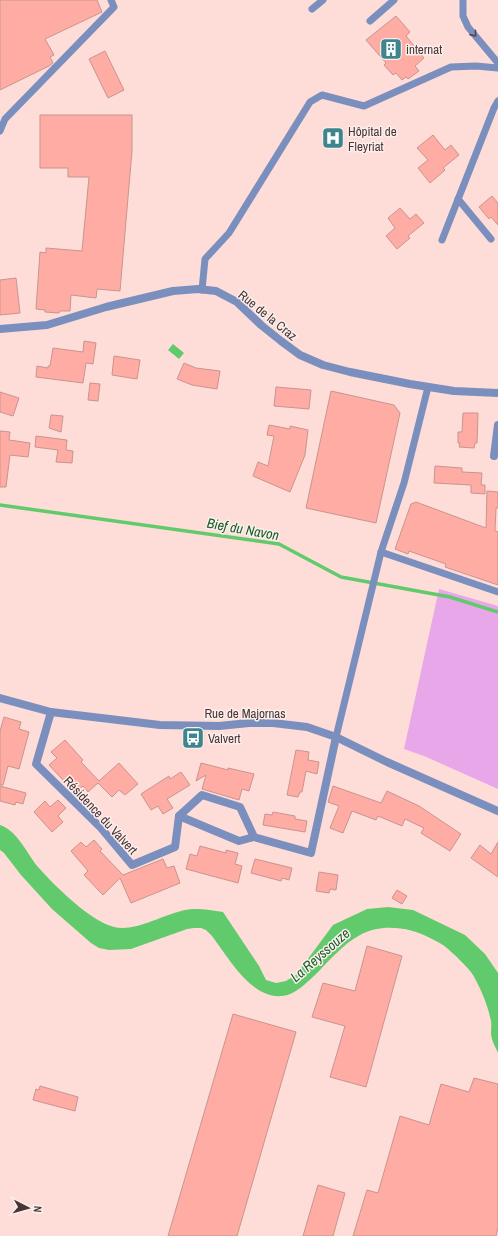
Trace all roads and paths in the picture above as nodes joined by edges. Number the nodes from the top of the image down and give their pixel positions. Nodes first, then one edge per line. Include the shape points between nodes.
1 (111, 0) edge
2 (323, 0) edge
3 (394, 0) edge
4 (463, 0) edge
5 (312, 9) dead end
6 (370, 22) dead end
7 (498, 63) edge
8 (498, 68) edge
9 (498, 101) edge
10 (0, 131) edge
11 (458, 199) junction
12 (491, 239) dead end
13 (442, 240) dead end
14 (202, 290) junction
15 (0, 329) edge
16 (428, 387) junction
17 (498, 393) edge
18 (498, 425) edge
19 (494, 456) dead end
20 (381, 552) junction
21 (498, 592) edge
22 (0, 698) edge
23 (51, 712) junction
24 (336, 737) junction
25 (498, 811) edge
26 (179, 816) junction
27 (254, 837) junction

1 - 10 lane via 114,7 5,119
2 - 5 lane
3 - 6 lane
4 -> 7 lane via 463,16 468,27
8 - 14 lane via 451,67 364,106 322,95 310,102 229,233 206,259
9 - 11 lane
11 - 12 lane
11 - 13 lane
14 - 15 street, Rue de la Craz via 173,290 47,325
14 - 16 street, Rue de la Craz via 216,291 237,302 280,341 311,360 350,372
16 - 17 street, Rue de la Craz
16 - 20 lane via 404,484
18 - 19 street
20 - 21 lane
20 - 24 lane
22 - 23 street, Rue de Majornas
23 - 24 street, Rue de Majornas via 160,725 219,726 273,723 307,727
23 - 26 street, Résidence du Valvert via 36,764 101,828 132,865 175,847
24 - 25 street, Rue de Majornas
24 - 27 street via 311,853
26 - 27 street via 239,841
26 - 27 street via 202,795 240,807

